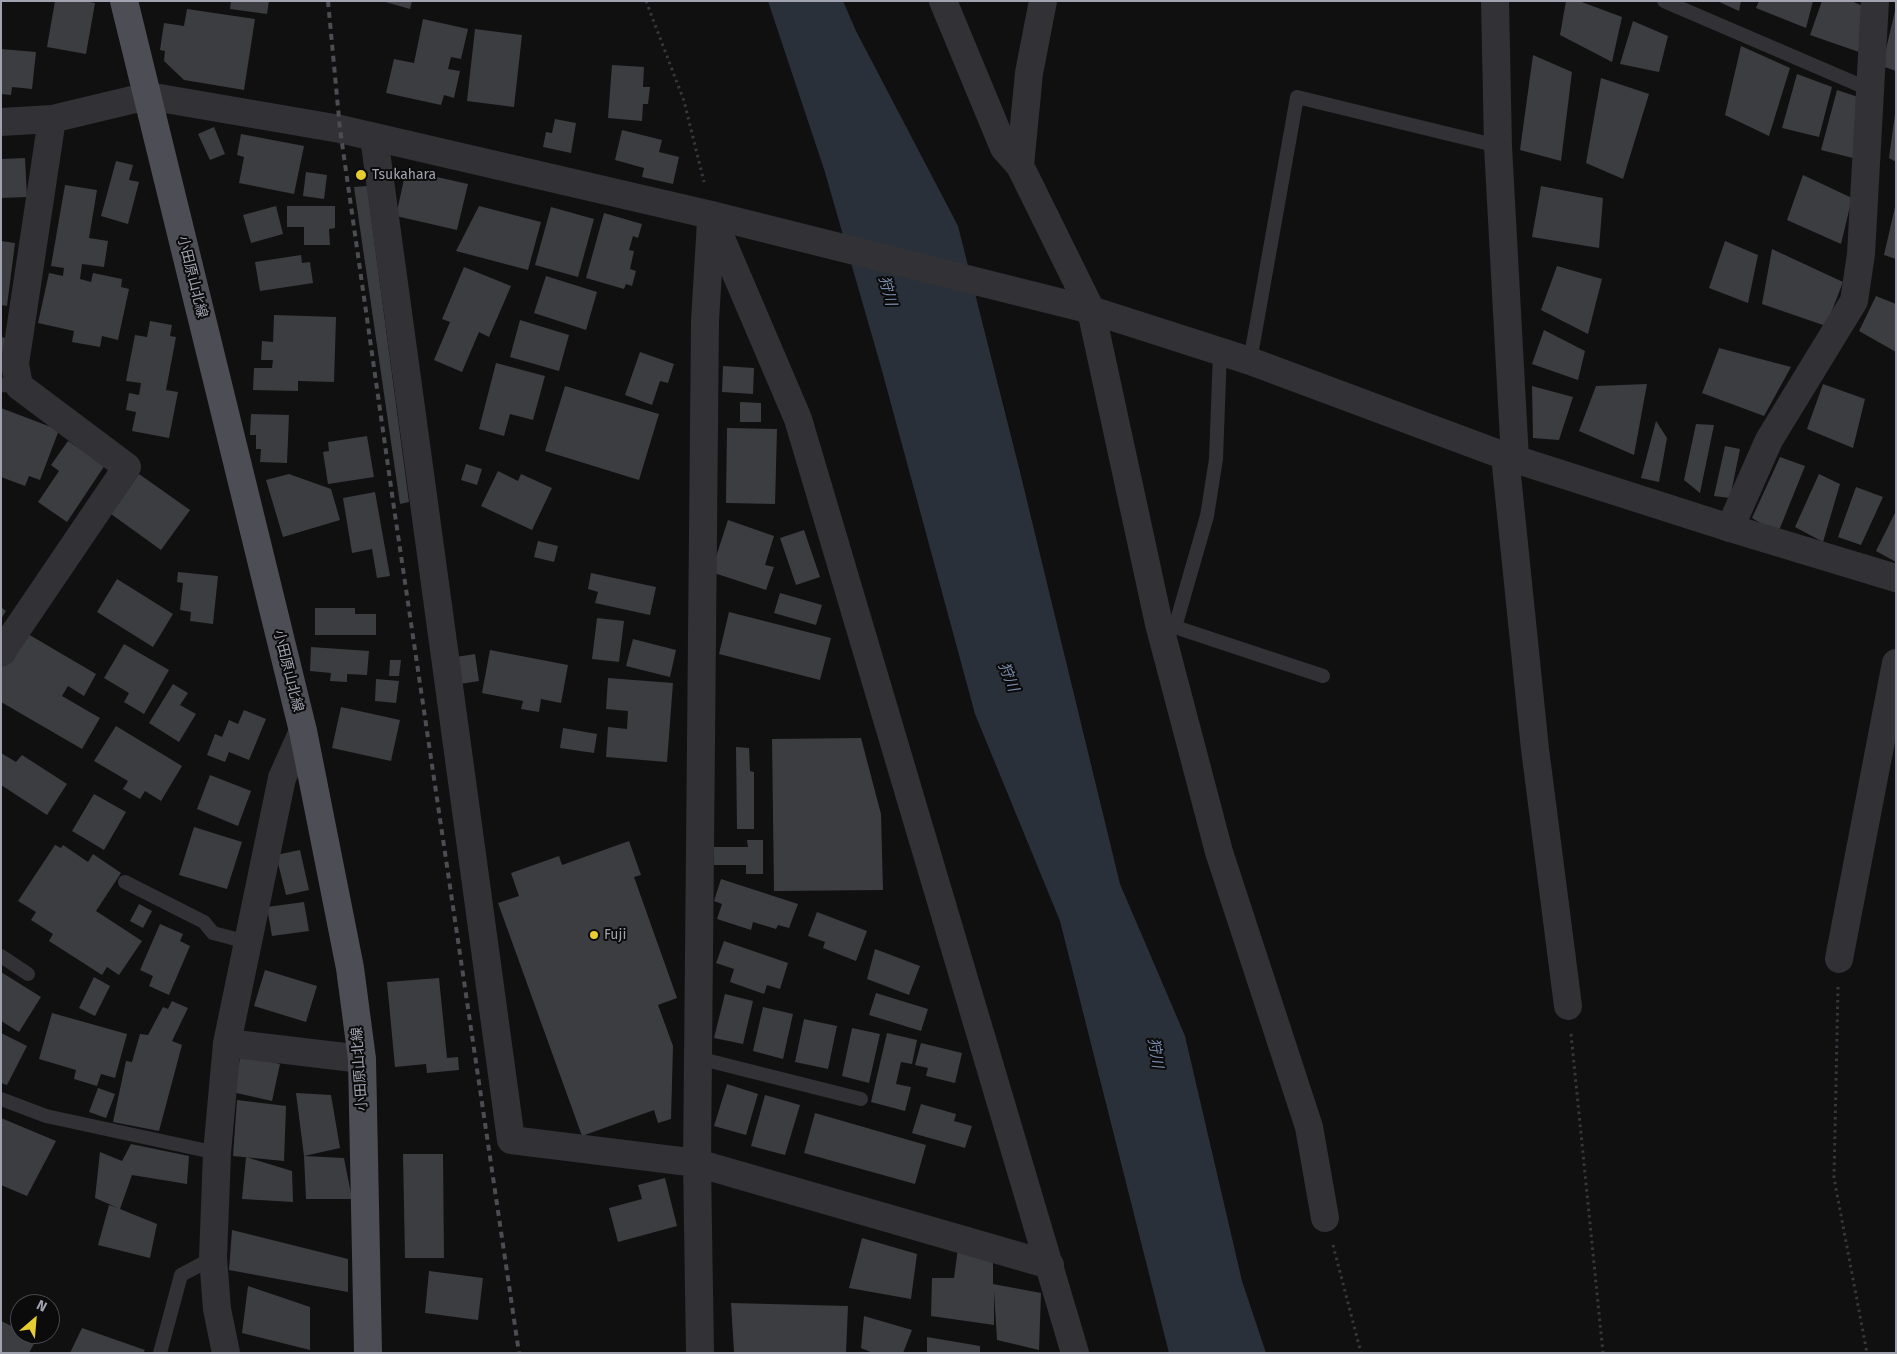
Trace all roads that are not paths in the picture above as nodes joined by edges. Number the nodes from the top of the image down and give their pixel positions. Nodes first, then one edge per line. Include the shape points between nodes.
1 (124, 1) edge
2 (943, 1) edge
3 (1043, 1) edge
4 (1495, 1) edge
5 (1664, 1) edge
6 (1875, 1) edge
7 (1871, 90) junction
8 (148, 96) junction
9 (52, 119) junction
10 (1, 122) edge
11 (374, 137) junction
12 (1498, 146) junction
13 (1020, 166) junction
14 (711, 215) junction
15 (1091, 310) junction
16 (1220, 351) junction
17 (1250, 361) junction
18 (10, 385) edge
19 (1510, 457) junction
20 (1730, 528) junction
21 (1896, 578) edge
22 (1167, 626) junction
23 (1, 653) edge
24 (1896, 663) edge
25 (1324, 676) dead end
26 (303, 731) junction
27 (125, 882) dead end
28 (247, 942) junction
29 (1, 956) edge
30 (1838, 959) road end
31 (28, 974) dead end
32 (1568, 1006) road end
33 (228, 1043) junction
34 (698, 1058) junction
35 (362, 1059) junction
36 (1, 1098) edge
37 (861, 1099) dead end
38 (217, 1153) junction
39 (697, 1162) junction
40 (1325, 1218) road end
41 (213, 1258) junction
42 (1050, 1265) junction
43 (160, 1353) edge
44 (226, 1353) edge
45 (368, 1353) edge
46 (700, 1353) edge
47 (1075, 1353) edge

1 - 8 main road, 小田原山北線
2 - 13 street via 1004,148
3 - 13 street via 1029,73
4 - 12 street
5 - 7 lane
6 - 7 street
7 - 20 street via 1861,254 1854,301 1769,440
8 - 9 street
8 - 11 street
8 - 26 main road, 小田原山北線
9 - 10 street
9 - 18 street
11 - 14 street
11 - 39 street via 511,1140
12 - 17 lane via 1297,98
12 - 19 street
13 - 15 street
14 - 15 street
14 - 34 street via 705,321
14 - 42 street via 798,419
15 - 16 street
15 - 22 street
16 - 17 street
16 - 22 lane via 1216,459 1207,516
17 - 19 street
18 - 23 street via 127,466
19 - 20 street
19 - 32 street via 1535,749
20 - 21 street
22 - 25 lane
22 - 40 street via 1219,852 1309,1127
24 - 30 street
26 - 28 street via 282,778
26 - 35 main road, 小田原山北線 via 350,968
27 - 28 lane via 204,922 213,933
28 - 33 street
29 - 31 lane
33 - 35 street
33 - 38 street
34 - 37 lane
34 - 39 street
35 - 45 main road, 小田原山北線
36 - 38 lane via 46,1116
38 - 41 street
39 - 42 street
39 - 46 street
41 - 43 lane via 181,1275
41 - 44 street via 217,1309
42 - 47 street

